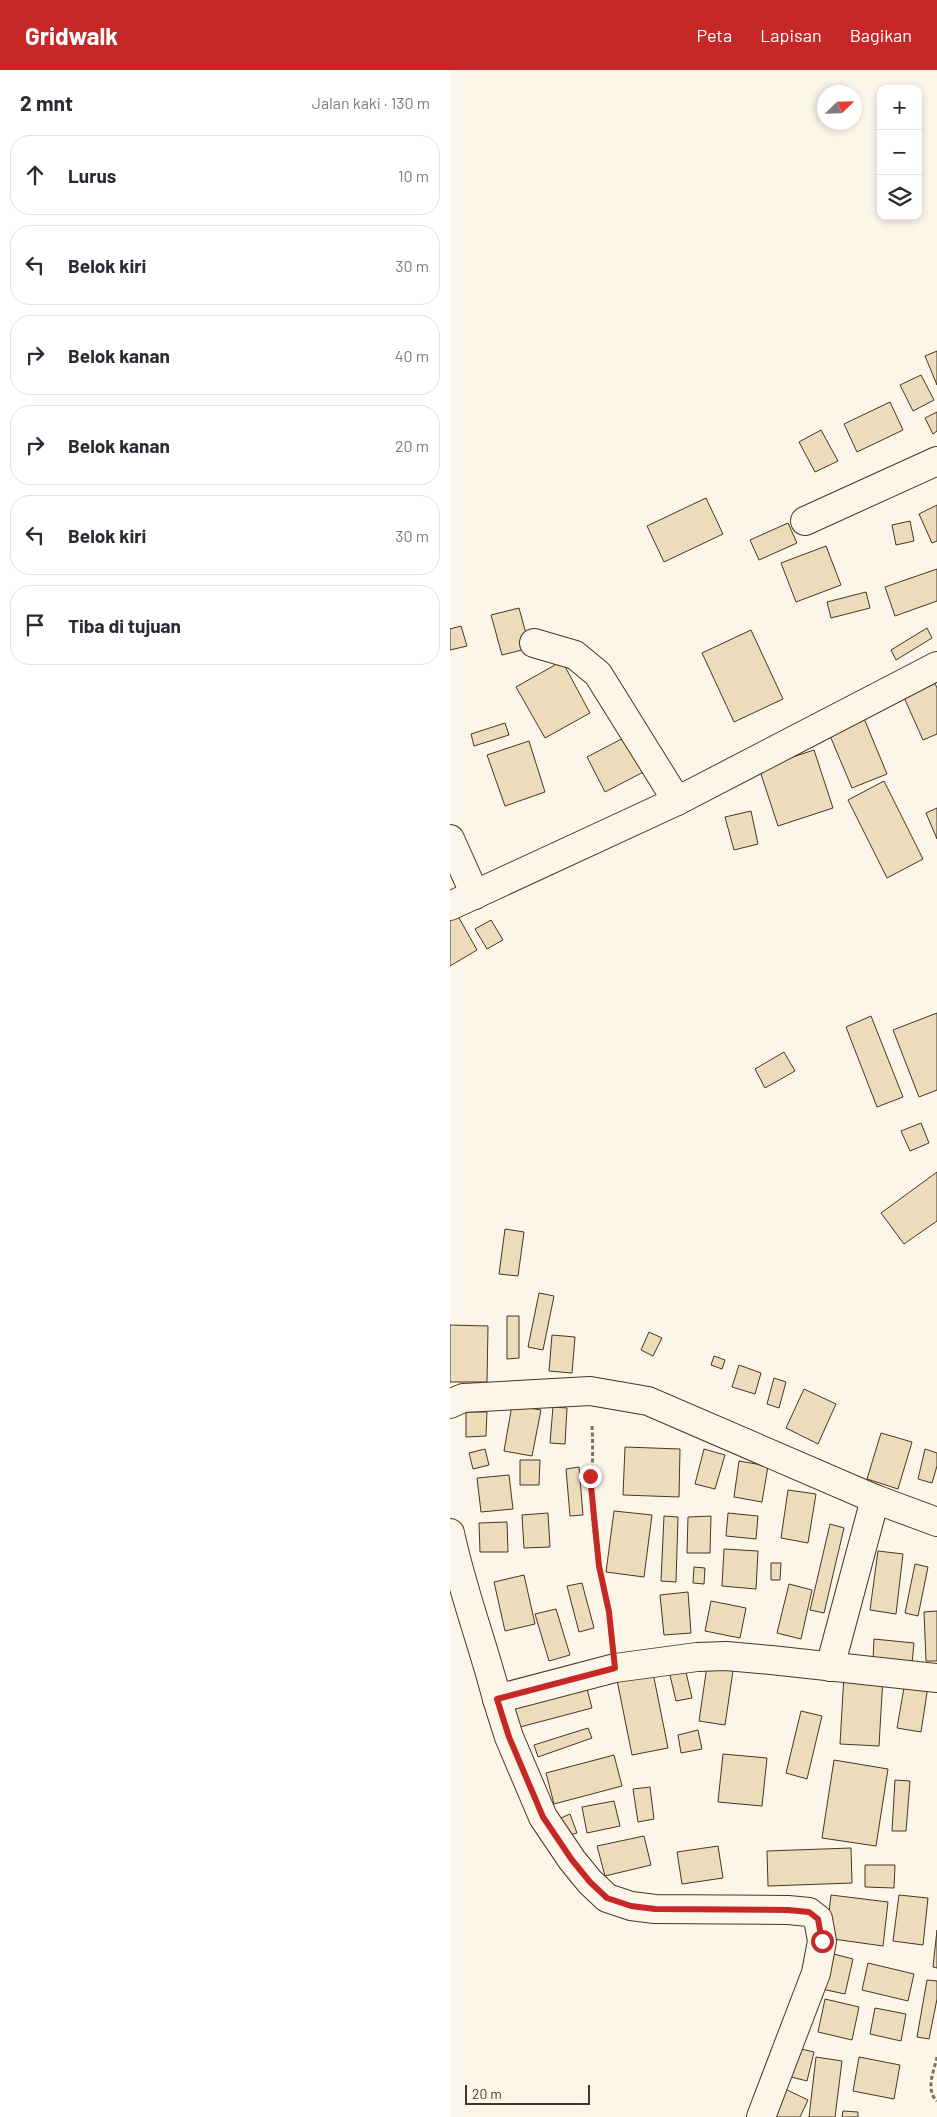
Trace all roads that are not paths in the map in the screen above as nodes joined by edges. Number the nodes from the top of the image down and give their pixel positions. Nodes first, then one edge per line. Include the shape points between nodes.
1 (937, 461) edge
2 (805, 521) dead end
3 (534, 643) dead end
4 (937, 666) edge
5 (677, 801) junction
6 (450, 839) edge
7 (475, 895) junction
8 (450, 906) edge
9 (450, 1404) edge
10 (875, 1499) junction
11 (937, 1522) edge
12 (450, 1534) edge
13 (830, 1667) junction
14 (937, 1678) edge
15 (497, 1699) junction
16 (761, 2117) edge

1 - 2 street
3 - 5 street via 575,655 598,674
4 - 5 street
5 - 7 street
6 - 7 street
7 - 8 street
9 - 10 street via 464,1398 590,1391 648,1401
10 - 11 street
10 - 13 street
12 - 15 street
13 - 14 street
13 - 15 street via 726,1656 697,1657 615,1668
15 - 16 street via 509,1737 543,1817 578,1867 607,1898 655,1909 788,1910 809,1912 818,1919 822,1941 816,1973

